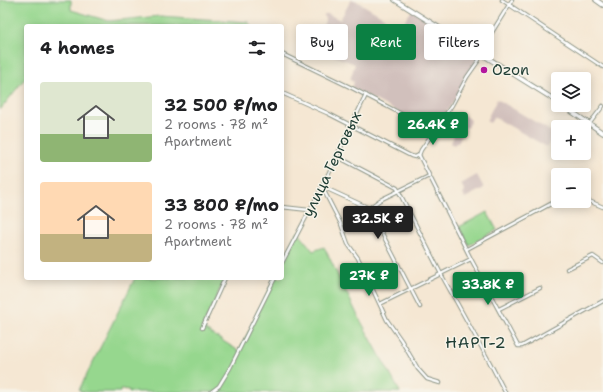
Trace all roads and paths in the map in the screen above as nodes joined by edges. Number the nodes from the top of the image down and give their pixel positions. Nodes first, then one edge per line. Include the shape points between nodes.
1 (395, 0) edge
2 (502, 0) edge
3 (512, 0) edge
4 (596, 0) edge
5 (509, 5) junction
6 (603, 5) edge
7 (433, 24) edge
8 (494, 29) edge
9 (284, 55) edge
10 (480, 60) edge
11 (490, 60) edge
12 (603, 67) edge
13 (284, 94) edge
14 (366, 95) junction
15 (551, 98) edge
16 (603, 106) edge
17 (573, 112) edge
18 (585, 120) edge
19 (591, 122) edge
20 (591, 124) edge
21 (351, 126) junction
22 (434, 131) junction
23 (603, 133) edge
24 (420, 155) junction
25 (336, 156) junction
26 (429, 176) junction
27 (322, 186) junction
28 (399, 191) junction
29 (591, 202) edge
30 (551, 204) edge
31 (284, 207) edge
32 (603, 207) edge
33 (369, 208) junction
34 (309, 210) junction
35 (467, 250) junction
36 (284, 259) edge
37 (471, 259) junction
38 (603, 263) edge
39 (567, 269) dead end
40 (441, 274) junction
41 (224, 280) edge
42 (274, 280) edge
43 (540, 288) dead end
44 (410, 289) junction
45 (603, 301) edge
46 (380, 304) junction
47 (420, 307) dead end
48 (499, 309) junction
49 (202, 328) dead end
50 (440, 383) dead end
51 (211, 392) edge
52 (505, 392) edge

1 - 7 street
2 - 5 street
3 - 5 street
4 - 6 street
5 - 8 street
5 - 12 street
9 - 14 street
10 - 22 street
11 - 15 street
13 - 21 street
14 - 21 street, улица Герговых
14 - 22 street
16 - 19 street
17 - 18 street
20 - 23 street
21 - 24 street via 411,156
21 - 25 street, улица Герговых
22 - 24 street
24 - 26 street
25 - 27 street, улица Герговых
25 - 28 street via 389,183
26 - 28 street
26 - 35 street
27 - 33 street
27 - 34 street, улица Герговых
27 - 46 street via 348,244 358,258
28 - 33 street
28 - 40 street
29 - 32 street
30 - 35 street
31 - 34 street
33 - 44 street
34 - 36 street, улица Герговых
35 - 37 street
37 - 40 street
37 - 48 street
38 - 39 street via 592,256
40 - 44 street
40 - 52 street
41 - 49 street
42 - 51 street via 230,368 219,386
43 - 48 street
44 - 46 street
44 - 47 street
45 - 48 street via 522,346 518,346
46 - 50 street via 387,320 418,369 427,379

